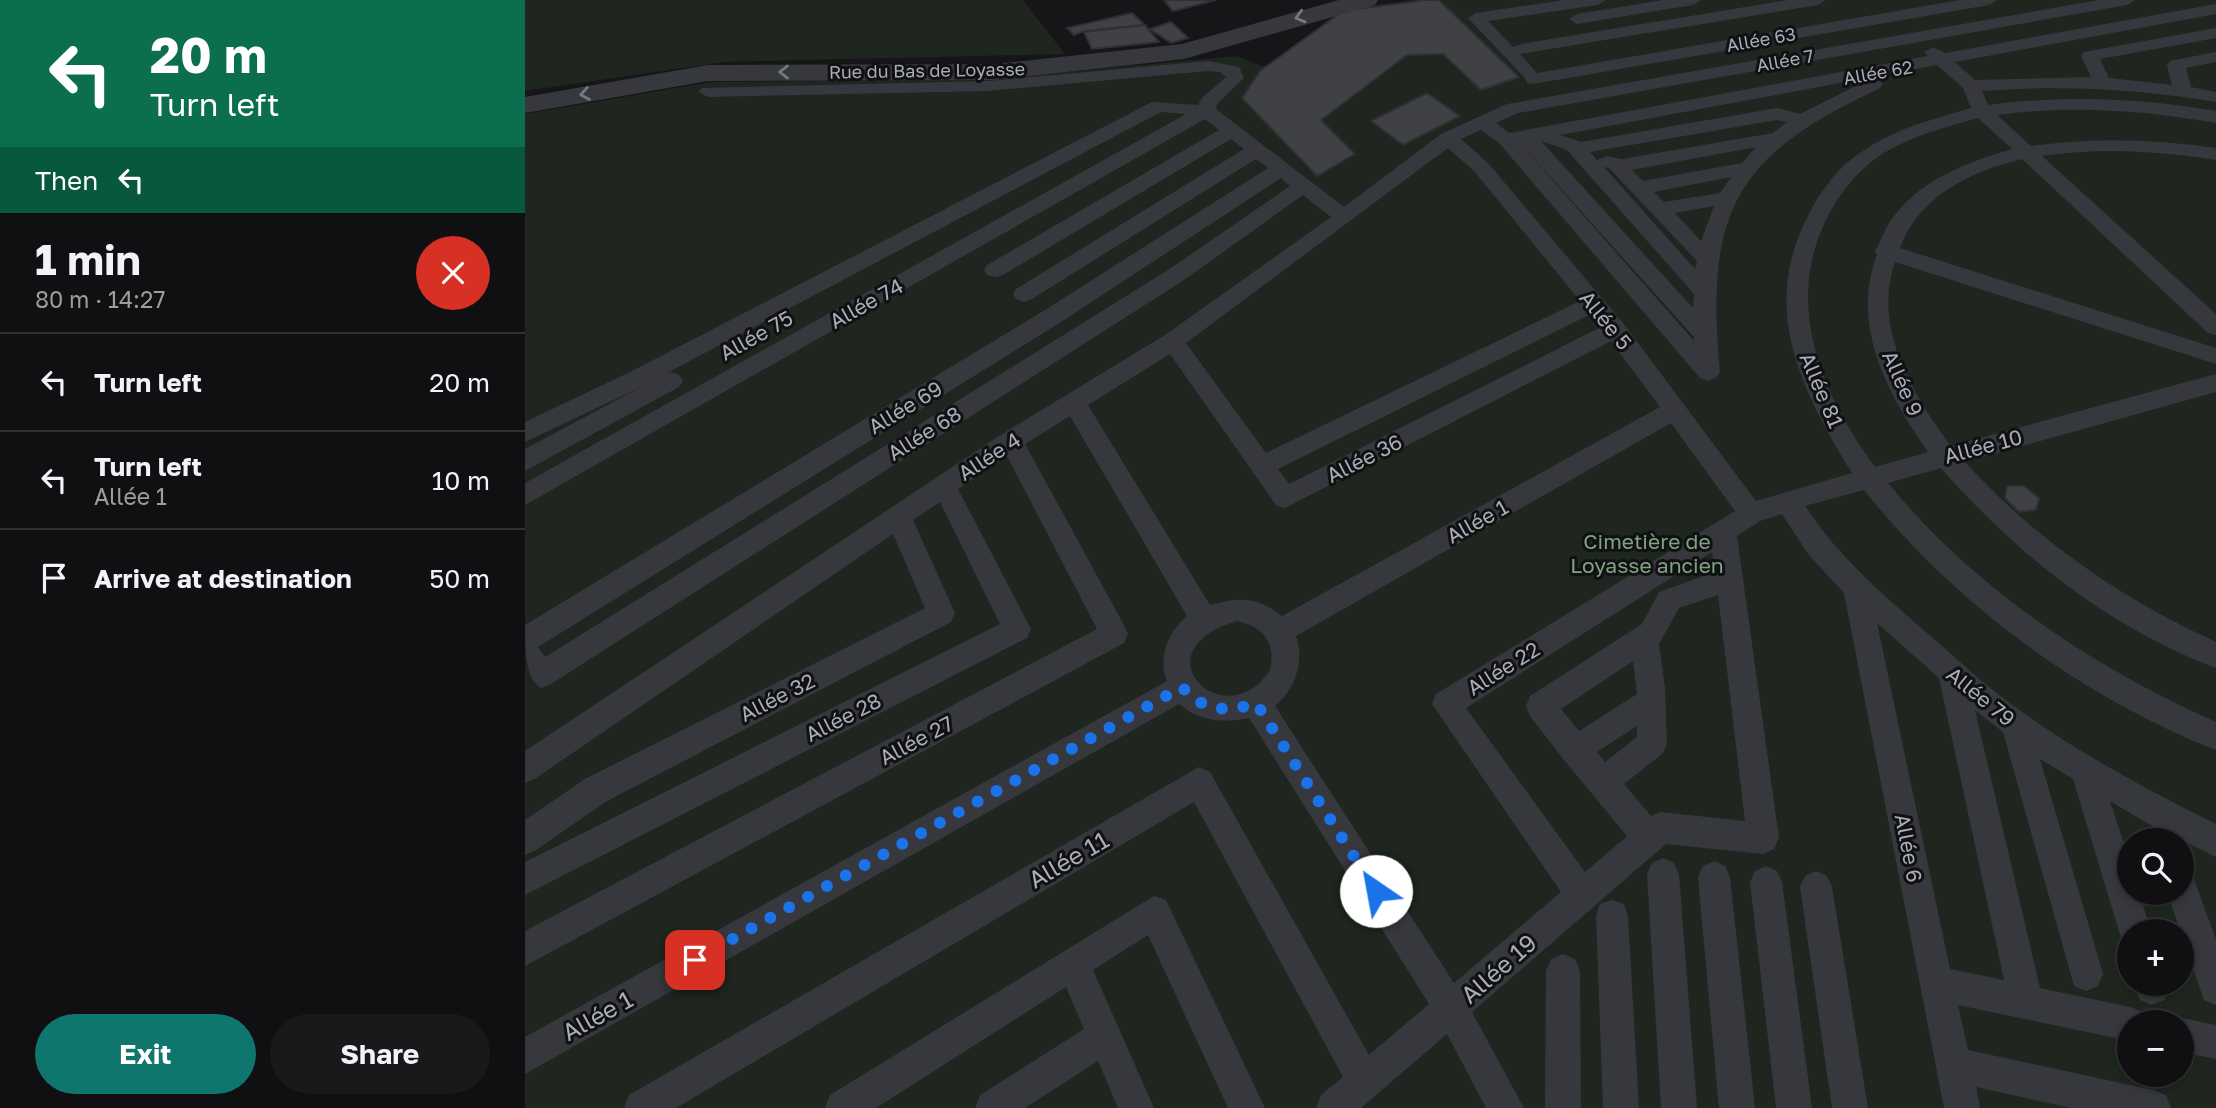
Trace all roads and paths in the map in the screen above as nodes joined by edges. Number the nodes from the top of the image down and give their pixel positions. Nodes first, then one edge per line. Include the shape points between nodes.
1 (1366, 0) edge
2 (1598, 0) edge
3 (1693, 0) edge
4 (1818, 0) edge
5 (1928, 0) edge
6 (1989, 0) edge
7 (2127, 0) edge
8 (1882, 8) edge
9 (2216, 9) edge
10 (2216, 33) edge
11 (1915, 37) junction
12 (1521, 49) junction
13 (2216, 57) edge
14 (1945, 63) junction
15 (2135, 67) junction
16 (1530, 71) junction
17 (2102, 82) junction
18 (1971, 86) junction
19 (2183, 90) junction
20 (708, 92) dead end
21 (2216, 97) edge
22 (1553, 100) junction
23 (525, 105) edge
24 (1206, 111) junction
25 (1982, 111) junction
26 (2216, 117) edge
27 (1800, 120) junction
28 (1483, 122) junction
29 (1232, 131) junction
30 (1524, 136) junction
31 (1448, 138) junction
32 (1776, 138) junction
33 (1256, 150) junction
34 (2025, 151) junction
35 (2216, 154) edge
36 (1582, 156) junction
37 (1618, 166) junction
38 (1747, 168) junction
39 (1281, 169) junction
40 (1303, 186) junction
41 (1639, 188) junction
42 (1726, 198) junction
43 (1659, 209) junction
44 (1344, 217) junction
45 (941, 226) junction
46 (966, 247) junction
47 (1885, 251) junction
48 (1707, 259) junction
49 (995, 270) junction
50 (1704, 292) junction
51 (1024, 294) junction
52 (1593, 303) junction
53 (1053, 317) junction
54 (2216, 327) edge
55 (1615, 330) junction
56 (1703, 333) junction
57 (1077, 336) junction
58 (1173, 341) junction
59 (2216, 356) edge
60 (2216, 383) edge
61 (1075, 404) junction
62 (1675, 410) junction
63 (525, 433) edge
64 (1011, 441) junction
65 (1944, 457) junction
66 (525, 461) edge
67 (1262, 466) junction
68 (1868, 478) junction
69 (944, 486) junction
70 (525, 495) edge
71 (1787, 501) junction
72 (1751, 514) junction
73 (899, 517) junction
74 (1723, 532) junction
75 (1729, 579) junction
76 (1856, 588) junction
77 (1203, 618) junction
78 (1280, 631) junction
79 (1644, 638) junction
80 (525, 640) edge
81 (525, 651) edge
82 (2216, 655) edge
83 (1952, 673) junction
84 (1182, 687) junction
85 (1651, 701) junction
86 (1256, 703) junction
87 (2015, 724) junction
88 (2216, 736) edge
89 (1575, 750) junction
90 (525, 768) edge
91 (2085, 768) junction
92 (1603, 782) junction
93 (2156, 811) junction
94 (2162, 828) edge
95 (1655, 833) junction
96 (525, 839) edge
97 (2216, 841) edge
98 (1663, 874) dead end
99 (1714, 877) dead end
100 (525, 879) edge
101 (1766, 882) dead end
102 (1816, 887) dead end
103 (1582, 895) junction
104 (2188, 905) edge
105 (1612, 916) dead end
106 (2131, 919) edge
107 (525, 949) edge
108 (1073, 963) junction
109 (1563, 971) dead end
110 (2086, 974) dead end
111 (1936, 982) junction
112 (2216, 988) edge
113 (2026, 1002) junction
114 (1451, 1008) junction
115 (2117, 1021) edge
116 (1104, 1037) junction
117 (2194, 1037) edge
118 (2216, 1042) edge
119 (525, 1056) edge
120 (1952, 1064) junction
121 (1365, 1082) junction
122 (1498, 1102) edge
123 (642, 1108) edge
124 (843, 1108) edge
125 (993, 1108) edge
126 (1136, 1108) edge
127 (1247, 1108) edge
128 (1334, 1108) edge
129 (1563, 1108) edge
130 (1621, 1108) edge
131 (1679, 1108) edge
132 (1737, 1108) edge
133 (1794, 1108) edge
134 (1850, 1108) edge
135 (1962, 1108) edge
136 (2153, 1108) edge

1 -> 23 street, Rue du Bas de Loyasse via 1184,51 994,72 708,73
2 - 16 lane via 1476,18
3 - 12 lane via 1512,29
4 - 12 lane
5 - 8 lane
6 - 8 lane, Allée 63
7 - 11 lane, Allée 7
8 - 11 lane
8 - 16 lane, Allée 63
9 - 14 lane, Allée 62
10 - 15 lane
11 - 14 lane
11 - 22 lane, Allée 7
12 - 16 lane
13 - 19 lane via 2176,65
14 - 18 lane
14 - 27 lane via 1881,81 1831,101
14 - 30 lane, Allée 62
15 - 17 lane
15 - 17 lane via 2090,56
15 - 19 lane
16 - 22 lane
17 - 18 lane
18 - 25 lane
19 - 21 lane
20 - 24 lane via 988,86 1208,66 1233,71 1235,78 1208,102
22 - 28 lane, Allée 7 via 1513,108
24 - 29 lane
24 - 45 lane, Allée 75 via 1171,108
24 - 46 lane, Allée 74
25 - 26 lane, Allée 81 via 2087,103
25 - 34 lane
25 - 68 lane, Allée 81 via 1935,123 1893,141 1858,164 1829,193 1809,228 1797,268 1796,313 1807,364 1831,419
27 - 32 lane
27 - 36 lane via 1777,114
28 - 30 lane
28 - 31 lane, Allée 7
29 - 33 lane
29 - 49 lane
30 - 36 lane
30 - 56 lane
30 - 56 lane via 1708,372
31 - 44 lane, Allée 4
31 - 52 lane, Allée 5 via 1481,167
32 - 37 lane
32 - 38 lane
33 - 39 lane
33 - 51 lane
34 - 35 lane, Allée 9 via 2103,144
34 - 47 lane, Allée 9 via 1970,168 1933,189 1904,216
34 - 54 lane
36 - 37 lane
36 - 50 lane
37 - 41 lane
38 - 41 lane
38 - 42 lane
39 - 40 lane
39 - 53 lane, Allée 69
40 - 44 lane
40 - 57 lane, Allée 68 via 1176,275
41 - 43 lane
42 - 43 lane
42 - 48 lane
43 - 48 lane
44 - 58 lane, Allée 4
45 - 46 lane
45 - 63 lane
45 - 66 lane, Allée 75
46 - 49 lane
46 - 70 lane, Allée 74
47 - 59 lane
47 - 65 lane, Allée 9 via 1877,300 1888,359 1912,411
48 - 50 lane
49 - 51 lane
50 - 56 lane
51 - 53 lane
52 - 55 lane, Allée 5
52 - 67 lane
53 - 57 lane
53 - 80 lane, Allée 69
55 - 62 lane, Allée 5
55 - 67 lane, Allée 36 via 1285,498
57 - 81 lane, Allée 68 via 541,675
58 - 61 lane, Allée 4
58 - 67 lane, Allée 36
60 - 65 lane, Allée 10
61 - 64 lane, Allée 4
61 - 77 lane
62 - 72 lane, Allée 5
62 - 78 lane, Allée 1
64 - 69 lane, Allée 4
64 - 107 lane, Allée 27 via 1114,634
65 - 68 lane, Allée 10
65 - 82 lane, Allée 9 via 2018,532 2115,602
68 - 71 lane, Allée 10
68 - 88 lane, Allée 81 via 1914,531 1971,585 2039,638 2117,687
69 - 73 lane, Allée 4
69 - 100 lane, Allée 28 via 1017,629
71 - 72 lane, Allée 10
71 - 76 lane, Allée 79 via 1817,546
72 - 74 lane, Allée 10
73 - 90 lane, Allée 4
73 - 96 lane, Allée 32 via 941,613 596,790
74 - 75 lane
74 - 103 lane, Allée 22 via 1446,704
75 - 79 lane via 1669,600 1652,633
75 - 95 lane via 1763,838
76 - 83 lane, Allée 79
76 - 111 lane, Allée 6
77 - 78 lane via 1237,609 1268,619
77 - 84 lane via 1186,635 1176,657
78 - 86 lane via 1286,653 1282,677
79 - 85 lane
79 - 89 lane via 1540,706
83 - 87 lane, Allée 79
83 - 113 lane
84 - 86 lane via 1206,706 1231,709
84 - 119 lane, Allée 1
85 - 89 lane
85 - 92 lane via 1652,744
86 - 114 lane
87 - 91 lane, Allée 79
87 - 110 lane
89 - 92 lane
91 - 93 lane, Allée 79
91 - 106 lane
92 - 95 lane
93 - 94 lane
93 - 97 lane, Allée 79
95 - 103 lane, Allée 19
98 - 131 lane
99 - 132 lane
101 - 133 lane
102 - 134 lane
103 - 114 lane, Allée 19
104 - 112 lane
105 - 130 lane
108 - 116 lane
108 - 124 lane
108 - 127 lane via 1154,912
109 - 129 lane
111 - 113 lane
111 - 120 lane, Allée 6
113 - 115 lane
114 - 121 lane, Allée 19
114 - 122 lane
116 - 125 lane
116 - 126 lane
117 - 118 lane
120 - 135 lane, Allée 6
120 - 136 lane
121 - 123 lane, Allée 11 via 1199,782
121 - 128 lane, Allée 19

